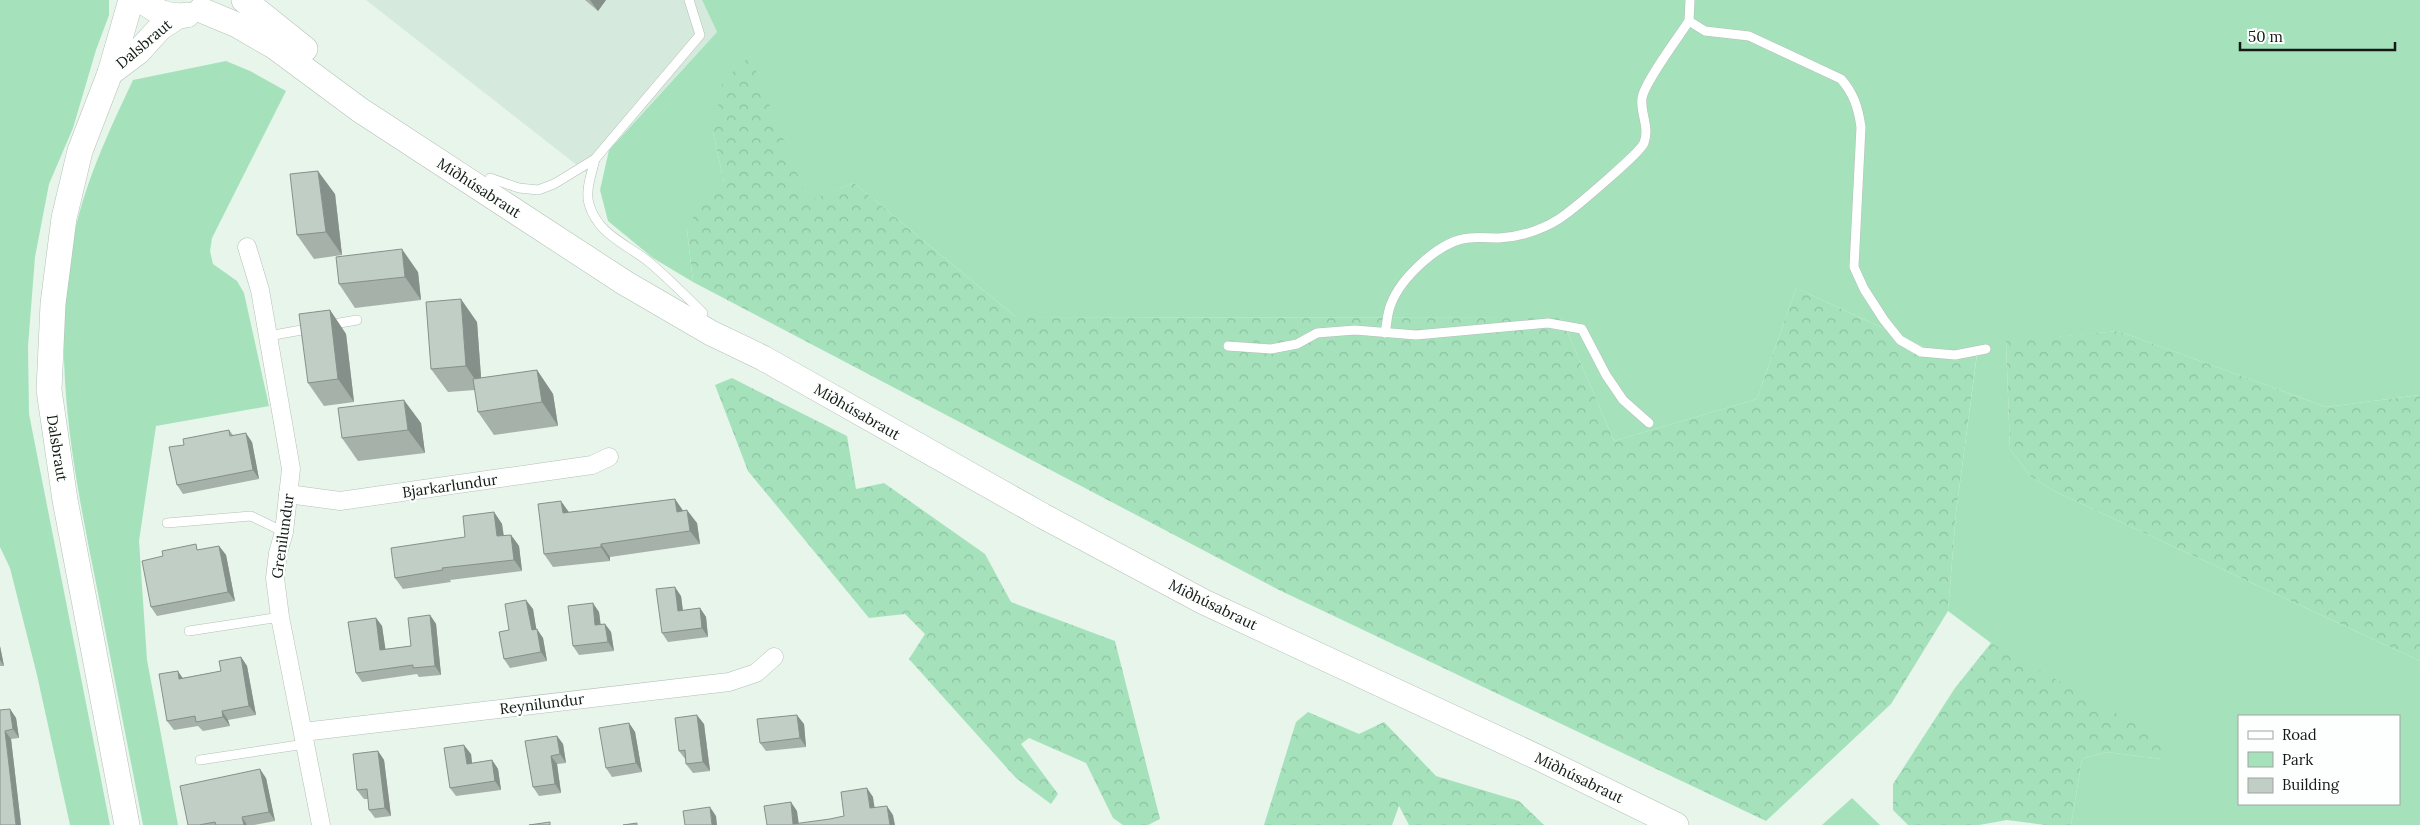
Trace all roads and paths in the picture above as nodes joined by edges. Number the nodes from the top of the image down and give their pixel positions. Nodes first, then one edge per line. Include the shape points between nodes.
1 (131, 0) edge
2 (142, 0) edge
3 (244, 0) edge
4 (689, 0) edge
5 (1690, 0) edge
6 (197, 9) edge
7 (1689, 21) junction
8 (110, 73) junction
9 (595, 159) junction
10 (490, 178) junction
11 (247, 247) dead end
12 (703, 313) junction
13 (357, 320) dead end
14 (1385, 334) junction
15 (268, 336) junction
16 (1228, 346) dead end
17 (1986, 349) dead end
18 (763, 358) junction
19 (1649, 423) dead end
20 (610, 457) dead end
21 (288, 494) junction
22 (167, 523) dead end
23 (284, 532) junction
24 (280, 617) junction
25 (190, 631) dead end
26 (774, 657) dead end
27 (304, 738) junction
28 (200, 760) dead end
29 (127, 825) edge
30 (321, 825) edge
31 (1676, 825) edge

1 - 8 street, Dalsbraut
2 - 6 street, Miðhúsabraut via 164,15
3 - 10 street, Miðhúsabraut via 373,100
4 - 9 lane via 700,35
5 - 7 lane
6 - 8 street, Dalsbraut via 160,28 138,52
6 - 18 street, Miðhúsabraut via 237,25 275,47 360,110 625,283
7 - 14 lane via 1642,98 1646,126 1644,144 1565,215 1536,231 1501,238 1467,238 1437,251 1418,265 1390,304
7 - 17 lane via 1705,31 1750,36 1841,79 1852,91 1861,127 1854,267 1864,289 1900,340 1921,352 1955,355
8 - 29 street, Dalsbraut via 80,151 64,218 53,304 48,390 65,500
9 - 10 lane via 538,190 519,188
9 - 12 lane via 588,202 594,219 607,234 646,260
10 - 12 street, Miðhúsabraut
11 - 15 street, Grenilundur via 260,290
12 - 18 street, Miðhúsabraut
13 - 15 lane
14 - 16 lane via 1354,330 1317,333 1297,344 1271,349
14 - 19 lane via 1416,335 1548,324 1582,329 1623,400
15 - 21 street, Grenilundur via 291,469
18 - 31 street, Miðhúsabraut via 1025,507 1204,602
20 - 21 street, Bjarkarlundur via 592,465 357,499 332,500
21 - 23 street, Grenilundur
22 - 23 lane via 251,516
23 - 24 street, Grenilundur via 275,578
24 - 25 lane
24 - 27 street, Grenilundur
26 - 27 street, Reynilundur via 756,673 729,682
27 - 28 lane
27 - 30 street, Grenilundur

